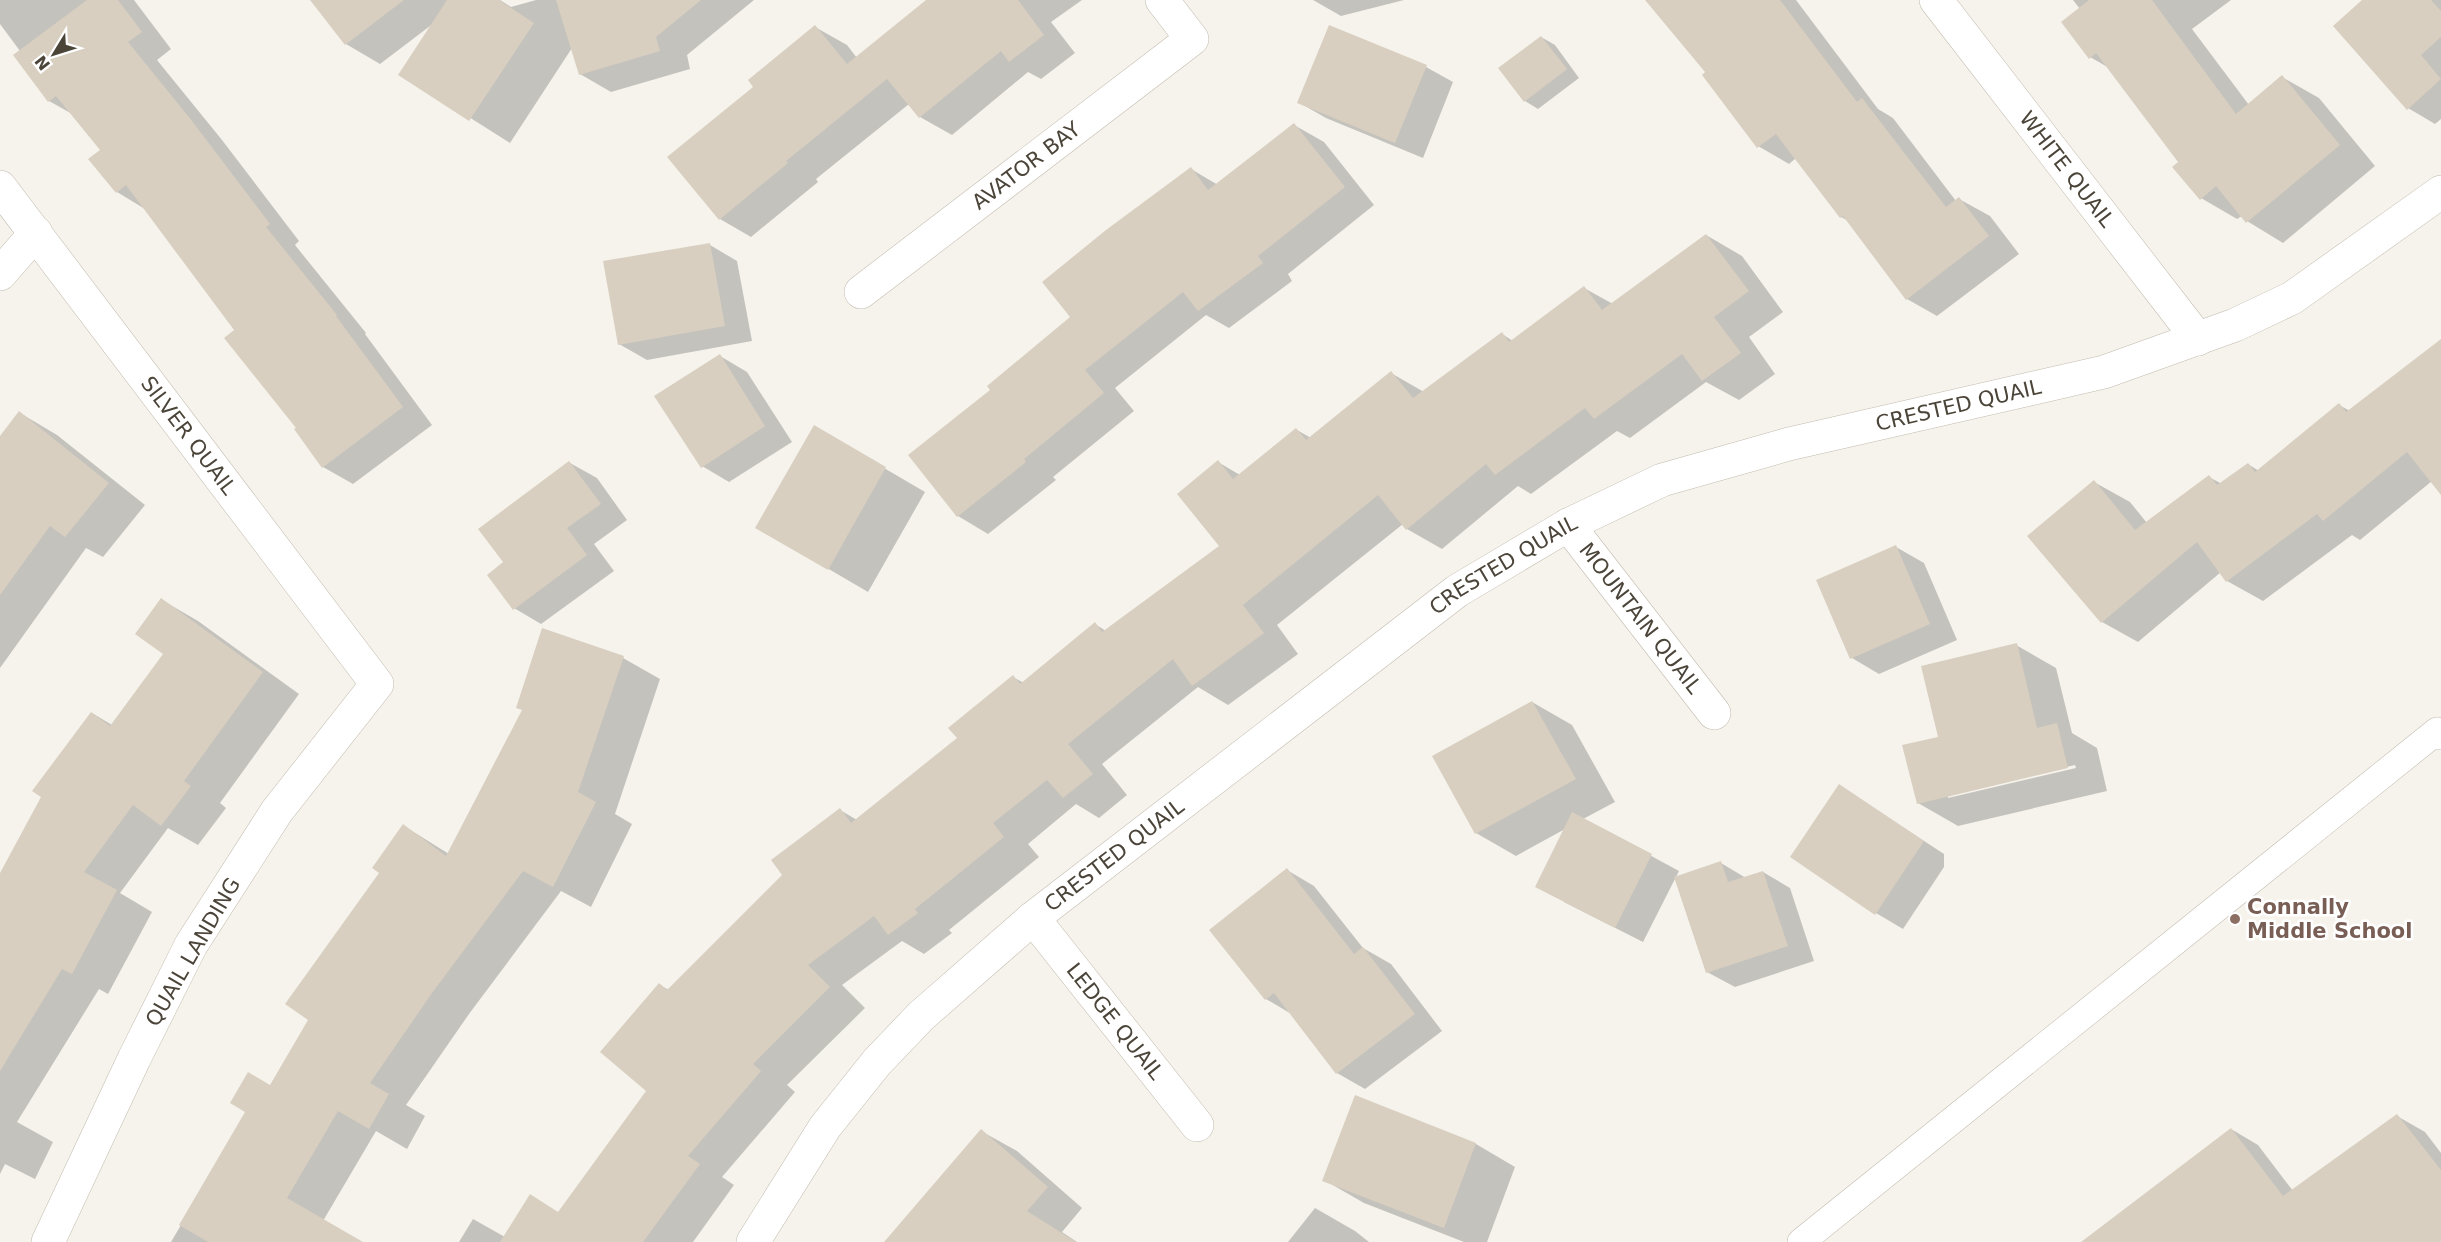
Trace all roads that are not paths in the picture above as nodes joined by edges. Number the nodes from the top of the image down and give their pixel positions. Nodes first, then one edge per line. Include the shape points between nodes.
1 (1162, 0) edge
2 (1935, 0) edge
3 (0, 187) edge
4 (2441, 192) edge
5 (36, 233) junction
6 (0, 274) edge
7 (861, 292) dead end
8 (2198, 339) junction
9 (1568, 525) junction
10 (377, 684) joint
11 (1714, 713) dead end
12 (2440, 731) edge
13 (1033, 918) junction
14 (1197, 1125) dead end
15 (48, 1242) edge
16 (753, 1242) edge
17 (1801, 1242) edge

1 - 7 street, AVATOR BAY via 1192,39
2 - 8 street, WHITE QUAIL
3 - 5 street, SILVER QUAIL
4 - 8 street, CRESTED QUAIL via 2292,298
5 - 6 street
5 - 10 street, SILVER QUAIL
8 - 9 street, CRESTED QUAIL via 2104,372 1789,444 1662,480
9 - 11 street, MOUNTAIN QUAIL
9 - 13 street, CRESTED QUAIL via 1457,591
10 - 15 street, QUAIL LANDING via 277,811 191,945
12 - 17 lane
13 - 14 street, LEDGE QUAIL
13 - 16 street, CRESTED QUAIL via 921,1016 877,1062 825,1126

